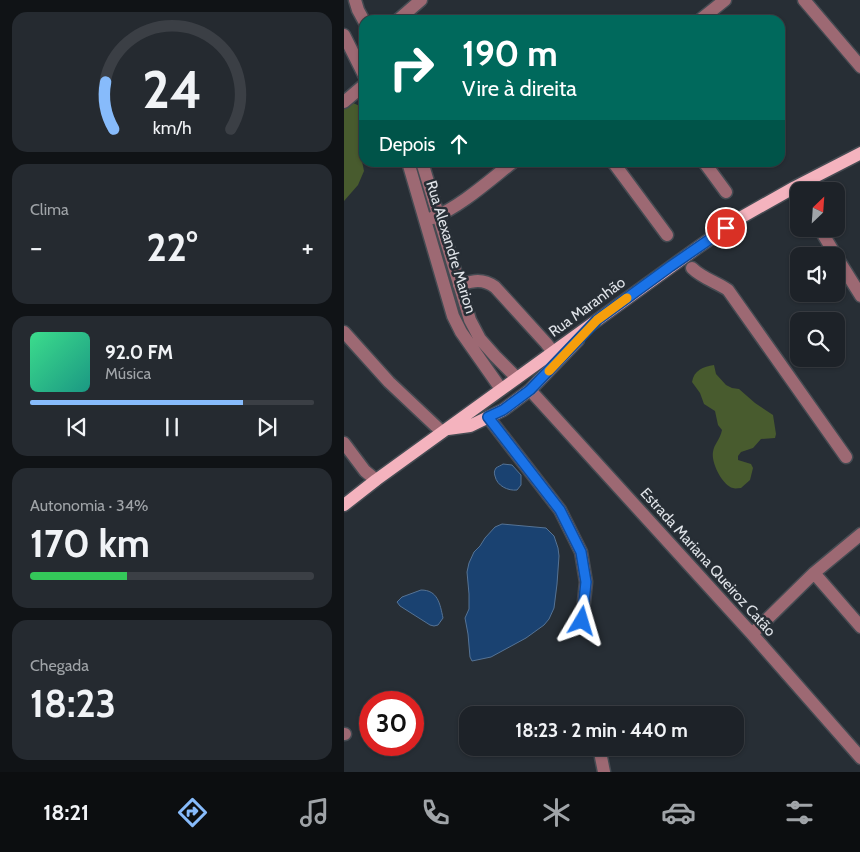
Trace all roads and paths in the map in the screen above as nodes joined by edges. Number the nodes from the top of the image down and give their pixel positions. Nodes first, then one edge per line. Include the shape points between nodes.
1 (355, 0) edge
2 (422, 0) edge
3 (725, 0) edge
4 (804, 0) edge
5 (361, 15) edge
6 (404, 15) edge
7 (706, 15) edge
8 (344, 35) edge
9 (359, 52) edge
10 (860, 68) edge
11 (359, 89) edge
12 (344, 102) edge
13 (860, 153) edge
14 (409, 167) edge
15 (424, 167) edge
16 (507, 167) edge
17 (617, 167) edge
18 (708, 167) edge
19 (811, 182) edge
20 (726, 192) dead end
21 (790, 193) edge
22 (438, 215) junction
23 (425, 220) junction
24 (667, 235) dead end
25 (697, 248) junction
26 (671, 266) junction
27 (692, 268) junction
28 (845, 271) edge
29 (459, 285) junction
30 (860, 296) edge
31 (597, 320) junction
32 (344, 332) edge
33 (553, 352) junction
34 (517, 378) junction
35 (501, 389) junction
36 (530, 390) junction
37 (514, 402) junction
38 (488, 417) junction
39 (444, 431) junction
40 (344, 444) edge
41 (846, 457) dead end
42 (349, 459) edge
43 (376, 480) junction
44 (344, 505) edge
45 (860, 534) edge
46 (814, 573) junction
47 (582, 621) dead end
48 (859, 624) edge
49 (752, 634) junction
50 (601, 758) dead end
51 (860, 758) edge
52 (604, 772) edge

1 - 5 street
2 - 6 street
3 - 7 street
4 - 10 street
8 - 9 street
11 - 12 street
13 - 19 main road, Rua Maranhão
14 - 23 street, Rua Alexandre Marion
15 - 22 street, Rua Alexandre Marion
16 - 22 street
17 - 24 street
18 - 20 street
21 - 25 main road, Rua Maranhão via 740,218
22 - 23 street
22 - 29 street, Rua Alexandre Marion
23 - 35 street, Rua Alexandre Marion via 453,316
25 - 26 main road, Rua Maranhão
25 - 27 street
26 - 27 street
26 - 31 main road, Rua Maranhão
27 - 41 street via 728,290
28 - 30 street
29 - 33 street via 486,281
29 - 34 street, Rua Alexandre Marion via 480,339
31 - 33 main road, Rua Maranhão
31 - 36 main road
32 - 39 street via 389,382
33 - 34 main road, Rua Maranhão
34 - 35 main road, Rua Maranhão
34 - 36 main road
35 - 37 main road
35 - 39 main road, Rua Maranhão
36 - 37 main road
36 - 49 street, Estrada Mariana Queiroz Catão
37 - 38 main road
38 - 39 main road via 470,426
38 - 47 street via 560,510 581,552 586,582
39 - 43 main road, Rua Maranhão
40 - 42 street
42 - 43 street
43 - 44 main road, Rua Maranhão
45 - 46 street
46 - 48 street
46 - 49 street
49 - 51 street, Estrada Mariana Queiroz Catão
50 - 52 street

